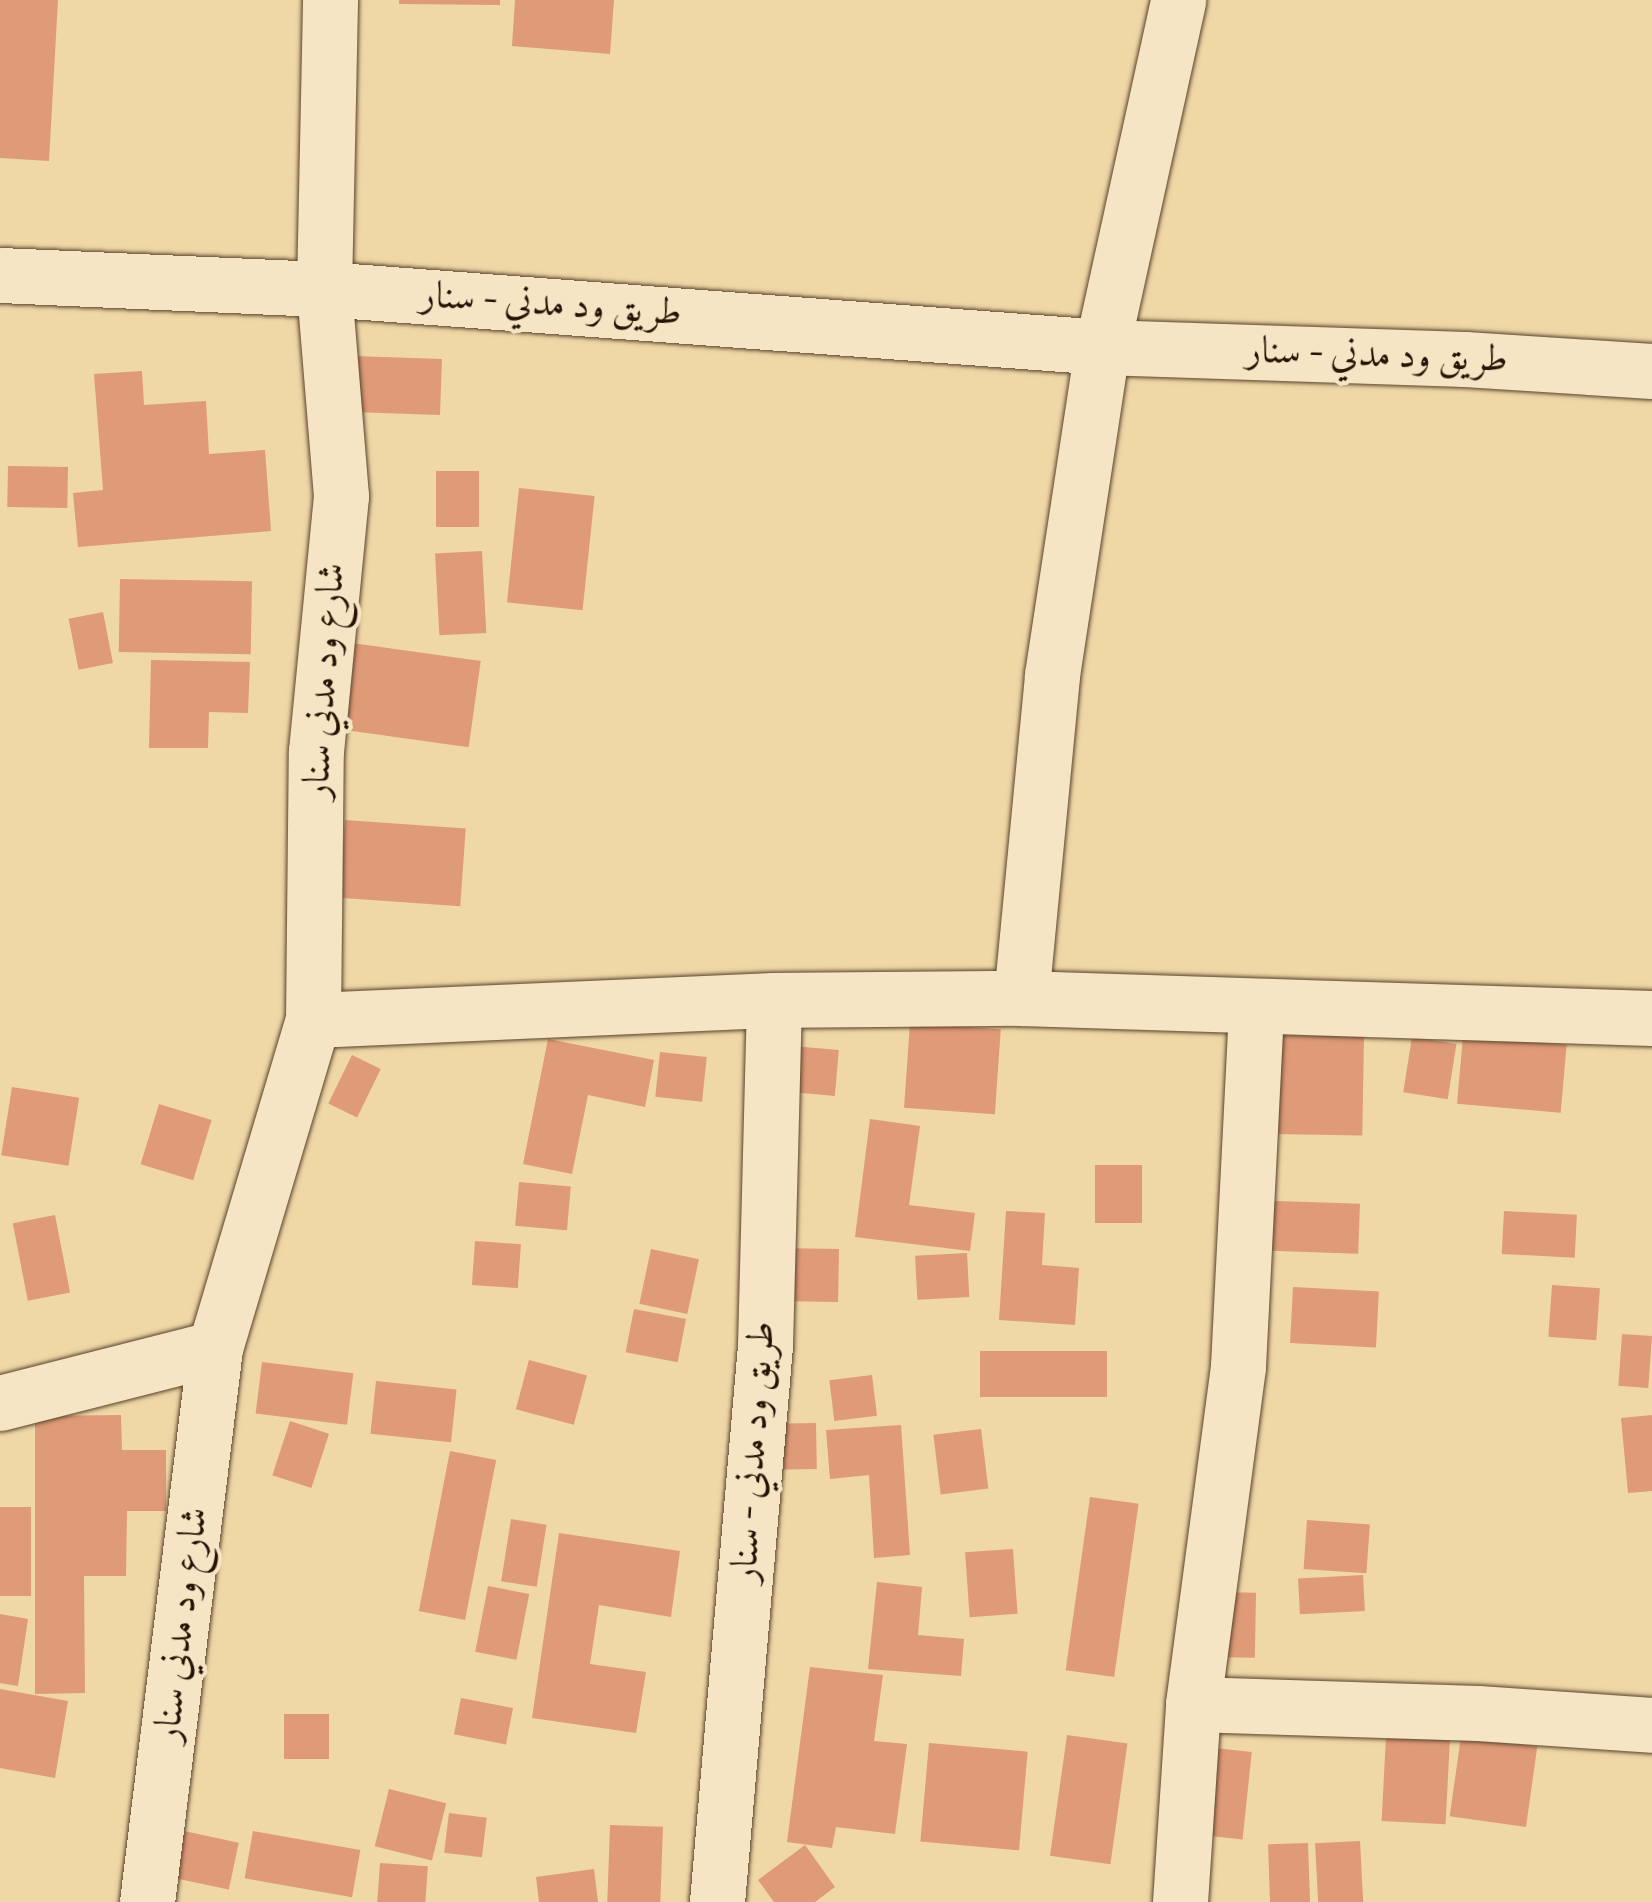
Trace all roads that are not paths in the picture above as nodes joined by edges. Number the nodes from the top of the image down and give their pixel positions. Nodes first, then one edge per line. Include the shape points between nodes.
1 (330, 0) edge
2 (1178, 0) edge
3 (0, 275) edge
4 (324, 288) junction
5 (1102, 347) junction
6 (1652, 371) edge
7 (1021, 998) junction
8 (774, 1000) junction
9 (1256, 1006) junction
10 (1652, 1018) edge
11 (312, 1020) junction
12 (215, 1348) junction
13 (0, 1403) edge
14 (1193, 1704) junction
15 (1652, 1725) edge
16 (147, 1902) edge
17 (718, 1902) edge
18 (1180, 1902) edge

1 - 4 street, شارع ود مدني سنار
2 - 5 street
3 - 4 street, طريق ود مدني - سنار
4 - 5 street, طريق ود مدني - سنار
4 - 11 street, شارع ود مدني سنار via 341,496 316,751
5 - 6 street, طريق ود مدني - سنار
5 - 7 street via 1052,675
7 - 8 street
7 - 9 street
8 - 11 street
8 - 17 street, طريق ود مدني - سنار via 765,1345
9 - 10 street
9 - 14 street via 1238,1366
11 - 12 street, شارع ود مدني سنار
12 - 13 street
12 - 16 street, شارع ود مدني سنار
14 - 15 street
14 - 18 street

